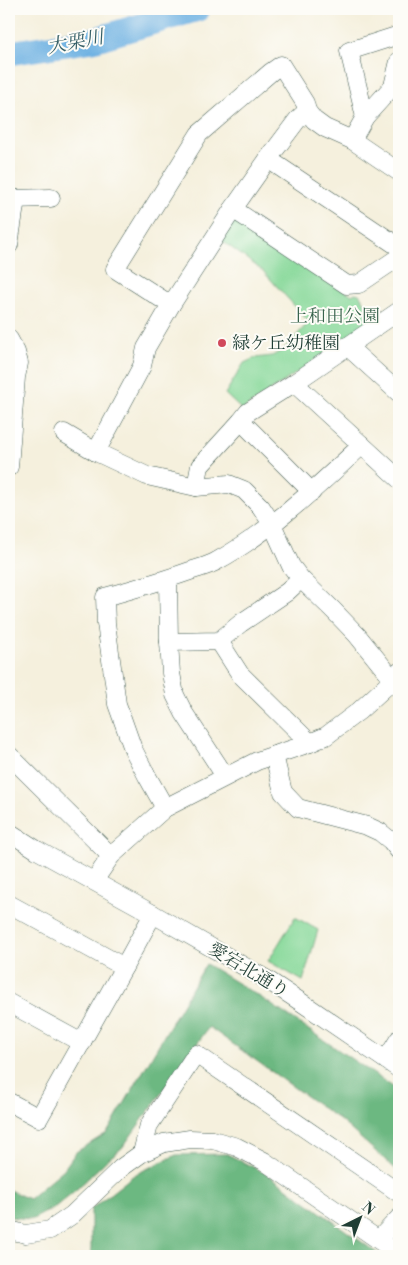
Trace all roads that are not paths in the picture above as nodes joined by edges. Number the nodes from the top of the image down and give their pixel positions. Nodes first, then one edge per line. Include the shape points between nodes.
1 (399, 35) edge
2 (399, 61) edge
3 (307, 111) junction
4 (365, 118) junction
5 (352, 140) junction
6 (268, 159) junction
7 (399, 172) edge
8 (51, 198) dead end
9 (12, 199) edge
10 (233, 210) junction
11 (9, 246) edge
12 (399, 247) edge
13 (399, 257) edge
14 (171, 305) junction
15 (399, 311) edge
16 (9, 339) edge
17 (347, 346) junction
18 (12, 377) edge
19 (294, 383) junction
20 (399, 393) edge
21 (241, 420) junction
22 (64, 433) dead end
23 (362, 445) junction
24 (96, 452) junction
25 (9, 467) edge
26 (399, 479) edge
27 (196, 487) junction
28 (312, 492) junction
29 (272, 524) junction
30 (168, 579) junction
31 (301, 580) junction
32 (219, 640) junction
33 (169, 642) junction
34 (397, 679) edge
35 (310, 743) junction
36 (9, 755) edge
37 (274, 755) junction
38 (225, 776) junction
39 (165, 808) junction
40 (9, 832) edge
41 (399, 851) edge
42 (111, 856) junction
43 (94, 881) junction
44 (9, 904) edge
45 (152, 914) junction
46 (124, 967) junction
47 (9, 1003) edge
48 (399, 1039) edge
49 (82, 1043) junction
50 (393, 1064) edge
51 (9, 1102) edge
52 (142, 1153) junction
53 (399, 1193) edge
54 (399, 1218) edge
55 (9, 1230) edge
56 (379, 1239) junction
57 (399, 1254) edge

1 - 4 street via 349,51
2 - 4 street via 393,86
3 - 5 street via 325,128
3 - 6 street
3 - 14 street via 281,65 199,134 115,269
4 - 5 street
5 - 7 street
6 - 10 street
6 - 12 street
8 - 9 street
9 - 11 street
10 - 13 street via 347,285 359,284
10 - 14 street
14 - 24 street via 146,348 142,366
15 - 17 street
16 - 18 street via 19,363
17 - 19 street
17 - 20 street
18 - 25 street
19 - 21 street via 248,412
19 - 23 street
21 - 27 street via 200,466
21 - 28 street
22 - 24 street
23 - 26 street
23 - 28 street
24 - 27 street via 146,476
27 - 29 street via 229,484 244,490
28 - 29 street
29 - 30 street via 214,563
29 - 31 street
30 - 33 street
30 - 39 street via 105,596 117,704 133,749
31 - 32 street
31 - 34 street
32 - 33 street
32 - 35 street via 240,674
33 - 38 street via 175,695
34 - 35 street via 326,736
35 - 37 street
36 - 42 street
37 - 38 street
37 - 41 street via 283,792 298,808 367,826 380,832
38 - 39 street
39 - 42 street
40 - 43 street, 愛宕北通り
42 - 43 street
43 - 45 street, 愛宕北通り
44 - 46 street
45 - 46 street
45 - 50 street, 愛宕北通り via 266,980
46 - 49 street
47 - 49 street
48 - 50 street
49 - 51 street via 39,1118
52 - 53 street via 149,1125 196,1054
52 - 55 street via 50,1230 26,1234
52 - 56 street via 164,1143 190,1139 237,1146
54 - 56 street
56 - 57 street

